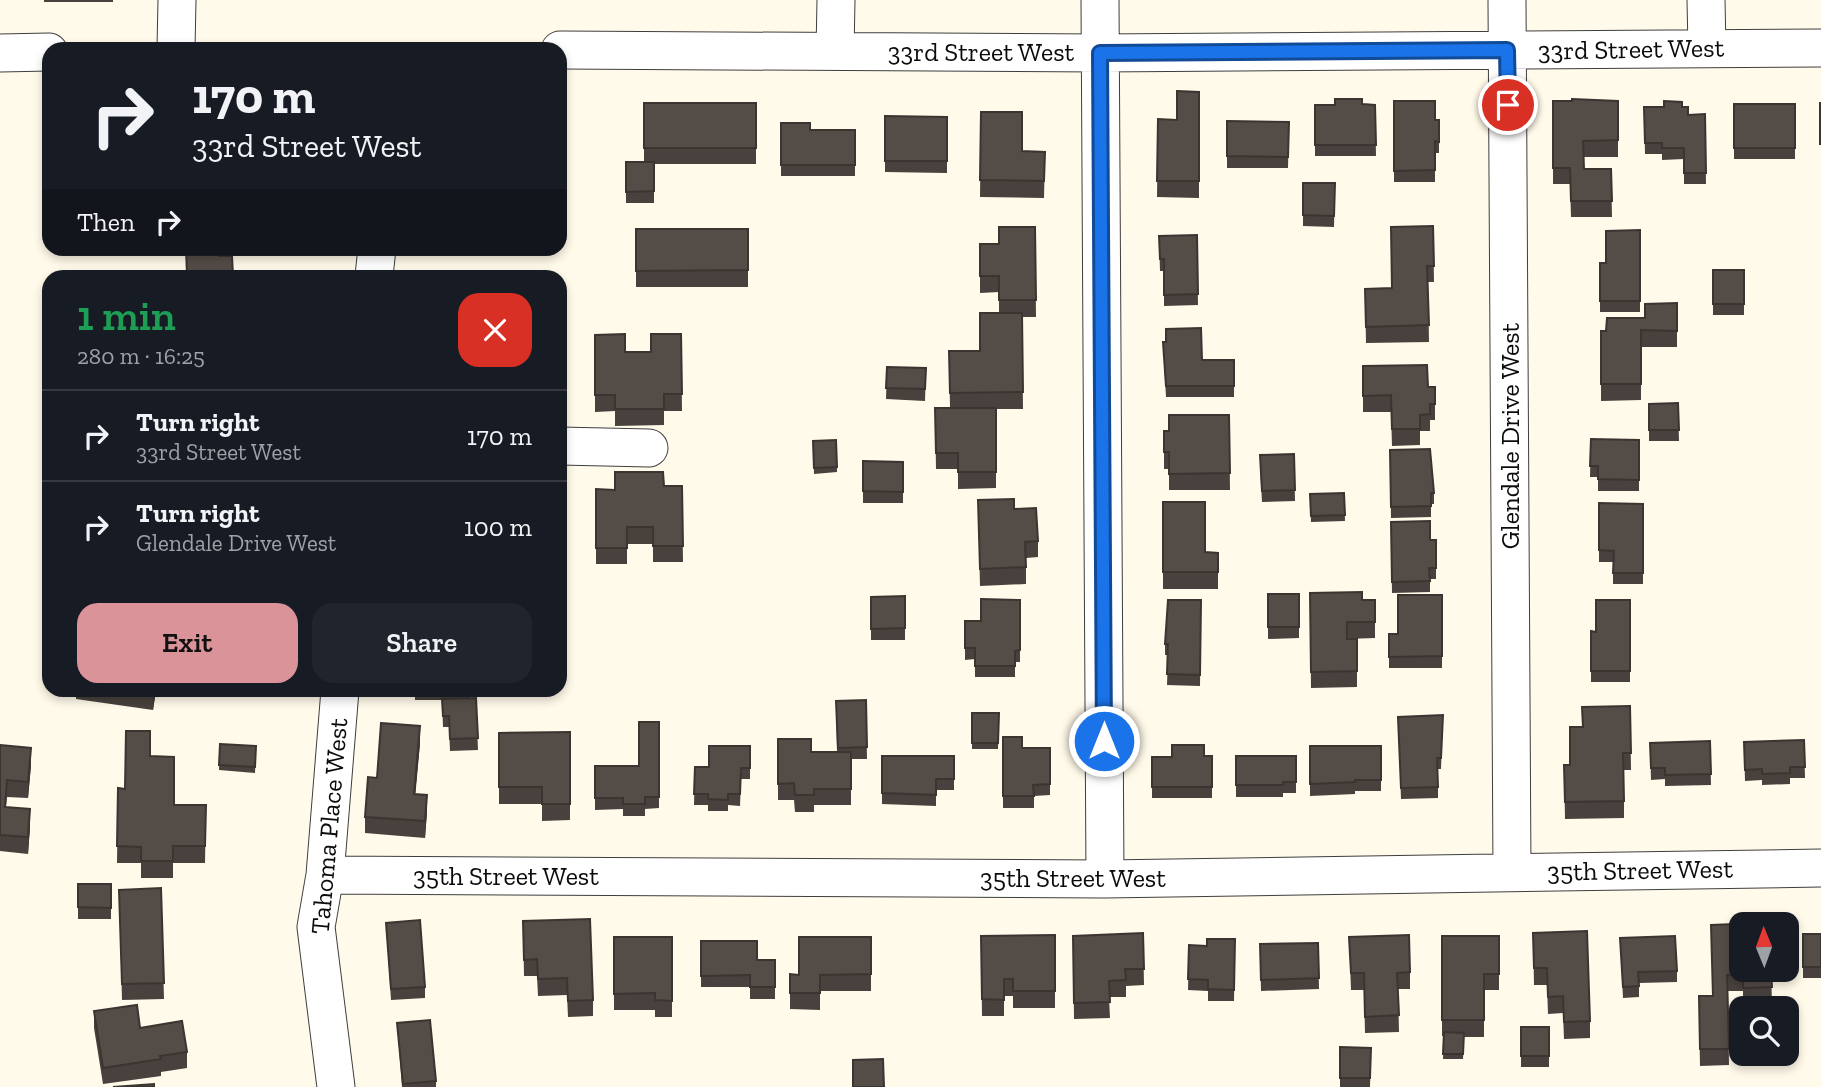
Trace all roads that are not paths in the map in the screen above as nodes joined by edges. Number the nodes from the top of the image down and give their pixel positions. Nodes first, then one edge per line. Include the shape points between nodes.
1 (177, 0) edge
2 (836, 0) edge
3 (1100, 0) edge
4 (1507, 0) edge
5 (1706, 0) edge
6 (176, 42) edge
7 (1707, 48) junction
8 (1821, 48) edge
9 (567, 50) edge
10 (1507, 50) junction
11 (835, 51) junction
12 (0, 52) edge
13 (42, 52) edge
14 (1100, 53) junction
15 (567, 446) edge
16 (649, 448) dead end
17 (339, 697) edge
18 (1821, 868) edge
19 (1512, 872) junction
20 (325, 875) junction
21 (1105, 879) junction
22 (336, 1087) edge

1 - 6 street
2 - 11 street
3 - 14 street
4 - 10 street, Glendale Drive West
5 - 7 street
7 - 8 street, 33rd Street West
7 - 10 street, 33rd Street West
9 - 11 street, 33rd Street West
10 - 14 street, 33rd Street West
10 - 19 street, Glendale Drive West
11 - 14 street, 33rd Street West
12 - 13 street
14 - 21 street
15 - 16 street
17 - 20 street, Tahoma Place West
18 - 19 street, 35th Street West
19 - 21 street, 35th Street West
20 - 21 street, 35th Street West
20 - 22 street, Tahoma Place West via 316,927

